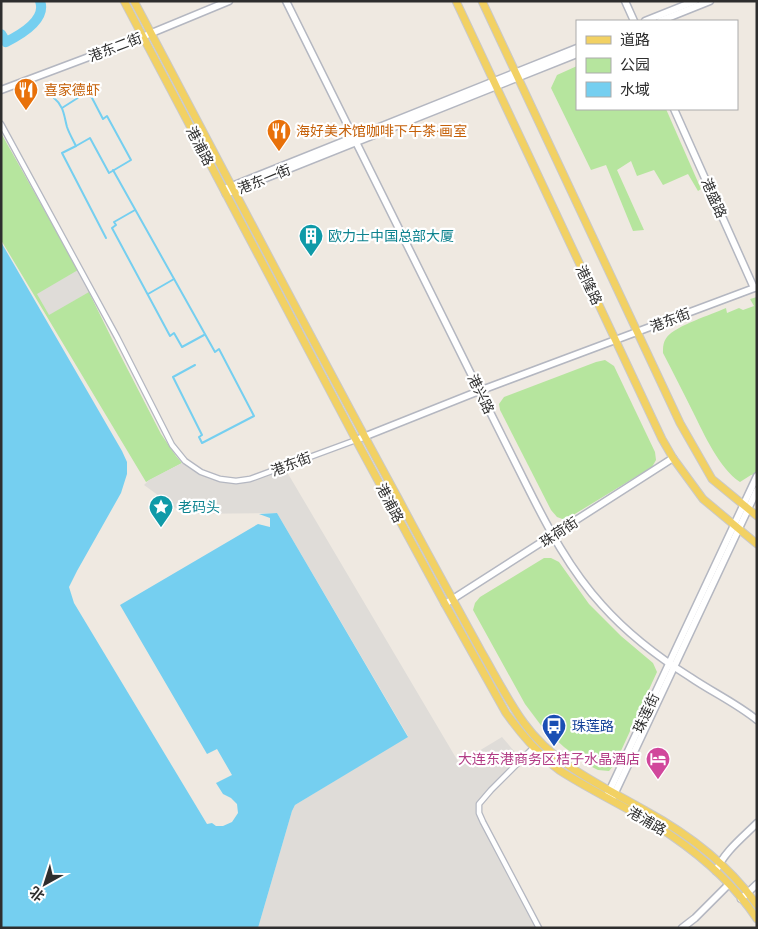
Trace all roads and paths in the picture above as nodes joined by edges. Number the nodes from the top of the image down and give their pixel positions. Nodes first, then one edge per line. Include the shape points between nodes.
1 (124, 1) edge
2 (134, 1) edge
3 (229, 1) edge
4 (286, 1) edge
5 (456, 1) edge
6 (482, 1) edge
7 (625, 1) edge
8 (695, 1) edge
9 (710, 1) edge
10 (634, 20) edge
11 (648, 20) edge
12 (662, 20) edge
13 (151, 33) junction
14 (142, 37) junction
15 (576, 48) edge
16 (576, 54) edge
17 (517, 75) junction
18 (495, 84) junction
19 (1, 90) edge
20 (674, 110) edge
21 (1, 124) edge
22 (354, 140) junction
23 (233, 188) junction
24 (225, 192) junction
25 (755, 288) edge
26 (638, 332) junction
27 (616, 341) junction
28 (480, 392) junction
29 (364, 437) junction
30 (356, 440) junction
31 (673, 458) junction
32 (757, 476) edge
33 (757, 490) edge
34 (746, 507) junction
35 (757, 516) edge
36 (736, 527) junction
37 (553, 535) junction
38 (757, 544) edge
39 (453, 600) junction
40 (444, 604) junction
41 (672, 665) junction
42 (757, 720) edge
43 (534, 747) junction
44 (612, 792) junction
45 (608, 800) junction
46 (757, 823) edge
47 (719, 862) junction
48 (716, 871) junction
49 (728, 884) junction
50 (757, 884) edge
51 (748, 892) junction
52 (741, 898) junction
53 (757, 905) edge
54 (757, 919) edge
55 (539, 928) edge
56 (682, 928) edge

1 - 14 main road, 港浦路
2 - 13 main road, 港浦路
3 - 13 main road, 港东二街
4 - 22 main road, 港兴路
5 - 18 main road, 港隆路
6 - 17 main road, 港隆路
7 - 10 main road
8 - 11 main road
9 - 12 main road
13 - 14 main road, 港东二街
13 - 23 main road, 港浦路
14 - 19 main road, 港东二街
14 - 24 main road, 港浦路
15 - 17 main road, 港东一街
16 - 17 main road, 港东一街
17 - 18 main road, 港东一街
17 - 26 main road, 港隆路
18 - 22 main road, 港东一街
18 - 27 main road, 港隆路
20 - 25 main road, 港盛路
21 - 30 street, 港东街 via 162,427 185,461 201,472 236,481 250,479
22 - 23 main road, 港东一街
22 - 28 main road, 港兴路
23 - 24 main road, 港东一街
23 - 29 main road, 港浦路
24 - 30 main road, 港浦路
25 - 26 main road, 港东街
26 - 27 main road, 港东街
26 - 34 main road, 港隆路 via 680,423 712,479
27 - 28 main road, 港东街
27 - 31 main road, 港隆路
28 - 29 main road, 港东街
28 - 37 main road, 港兴路
29 - 30 main road, 港东街
29 - 39 main road, 港浦路
30 - 40 main road, 港浦路
31 - 36 main road, 港隆路 via 703,499
31 - 37 main road, 珠荷街
32 - 34 main road, 珠莲街
33 - 34 main road, 珠莲街
34 - 35 main road, 港隆路
34 - 36 main road, 珠莲街
36 - 38 main road, 港隆路
36 - 41 main road, 珠莲街
37 - 39 main road, 珠荷街
37 - 41 main road, 港兴路 via 567,560 602,606
39 - 40 main road, 珠荷街
39 - 44 main road, 港浦路 via 514,707 538,741 570,767
40 - 43 main road, 港浦路 via 506,713
41 - 42 main road, 港兴路
41 - 44 main road, 珠莲街
43 - 45 main road, 港浦路 via 559,770
43 - 55 street via 484,797 479,804 479,813
44 - 45 main road, 珠莲街 via 612,799
44 - 47 main road, 港浦路 via 672,826
45 - 48 main road, 港浦路 via 672,836
46 - 47 main road
47 - 48 main road
47 - 51 main road, 港浦路
48 - 49 main road, 港浦路
49 - 52 main road, 港浦路
49 - 56 main road
50 - 51 main road
51 - 52 main road
51 - 53 main road, 港浦路
52 - 54 main road, 港浦路

